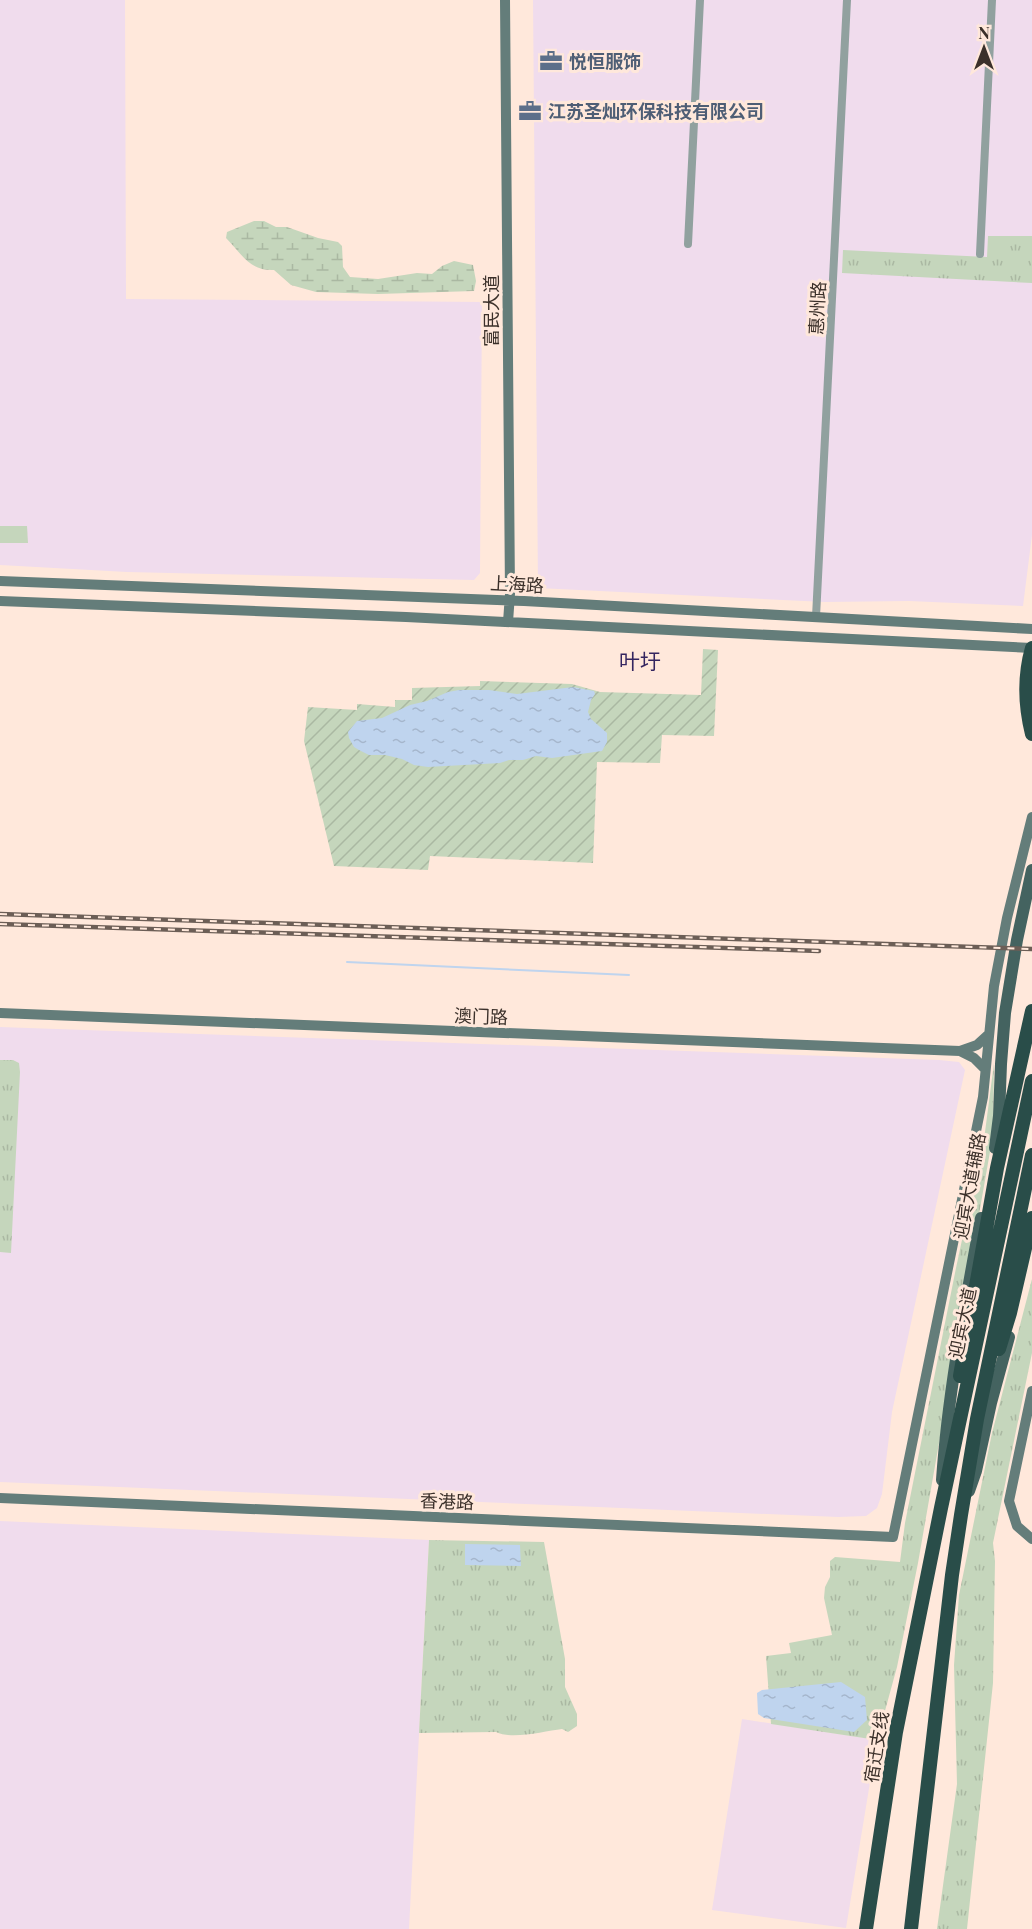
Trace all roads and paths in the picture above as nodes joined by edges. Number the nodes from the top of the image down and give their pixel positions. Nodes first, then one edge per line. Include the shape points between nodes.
1 (505, 0) edge
2 (700, 0) edge
3 (847, 0) edge
4 (992, 0) edge
5 (688, 244) dead end
6 (980, 254) dead end
7 (0, 581) edge
8 (404, 596) junction
9 (510, 600) junction
10 (0, 601) edge
11 (600, 605) junction
12 (816, 616) junction
13 (406, 617) junction
14 (508, 622) junction
15 (602, 626) junction
16 (1032, 627) edge
17 (940, 643) junction
18 (1032, 648) edge
19 (1032, 654) edge
20 (1032, 734) edge
21 (1032, 817) edge
22 (1032, 870) edge
23 (1032, 1011) edge
24 (0, 1013) edge
25 (988, 1035) junction
26 (960, 1051) junction
27 (985, 1069) junction
28 (1032, 1082) edge
29 (1032, 1155) edge
30 (1032, 1218) edge
31 (1032, 1246) edge
32 (1032, 1391) edge
33 (977, 1419) junction
34 (0, 1498) edge
35 (940, 1508) junction
36 (961, 1515) junction
37 (1032, 1539) edge
38 (927, 1572) joint
39 (866, 1929) edge
40 (911, 1929) edge

1 - 9 street, 富民大道
2 - 5 street
3 - 12 street, 惠州路
4 - 6 street
7 - 8 street, 上海路
8 - 9 street, 上海路
8 - 13 street via 413,605 412,613
9 - 11 street, 上海路
9 - 14 street, 富民大道
10 - 13 street
11 - 12 street, 上海路
11 - 15 street via 597,620
12 - 16 street, 上海路
13 - 14 street
14 - 15 street
15 - 17 street
17 - 18 street
17 - 19 street
18 - 20 highway, bridge via 1027,664 1026,697
21 - 25 street via 993,986
22 - 35 main road, 迎宾大道辅路 via 1005,1013 998,1135 946,1426
23 - 35 highway via 966,1335
24 - 26 street, 澳门路
25 - 26 street via 977,1045
25 - 27 street
26 - 27 street
27 - 34 street, 香港路 via 983,1097 893,1536
28 - 35 highway, 迎宾大道
29 - 33 highway, 迎宾大道
30 - 33 highway via 1010,1313
31 - 36 main road via 976,1471
32 - 37 street via 1009,1500 1017,1526
33 - 36 highway, 迎宾大道
35 - 38 highway, 迎宾大道
36 - 40 highway, 迎宾大道
38 - 39 highway, 宿迁支线 via 896,1732

